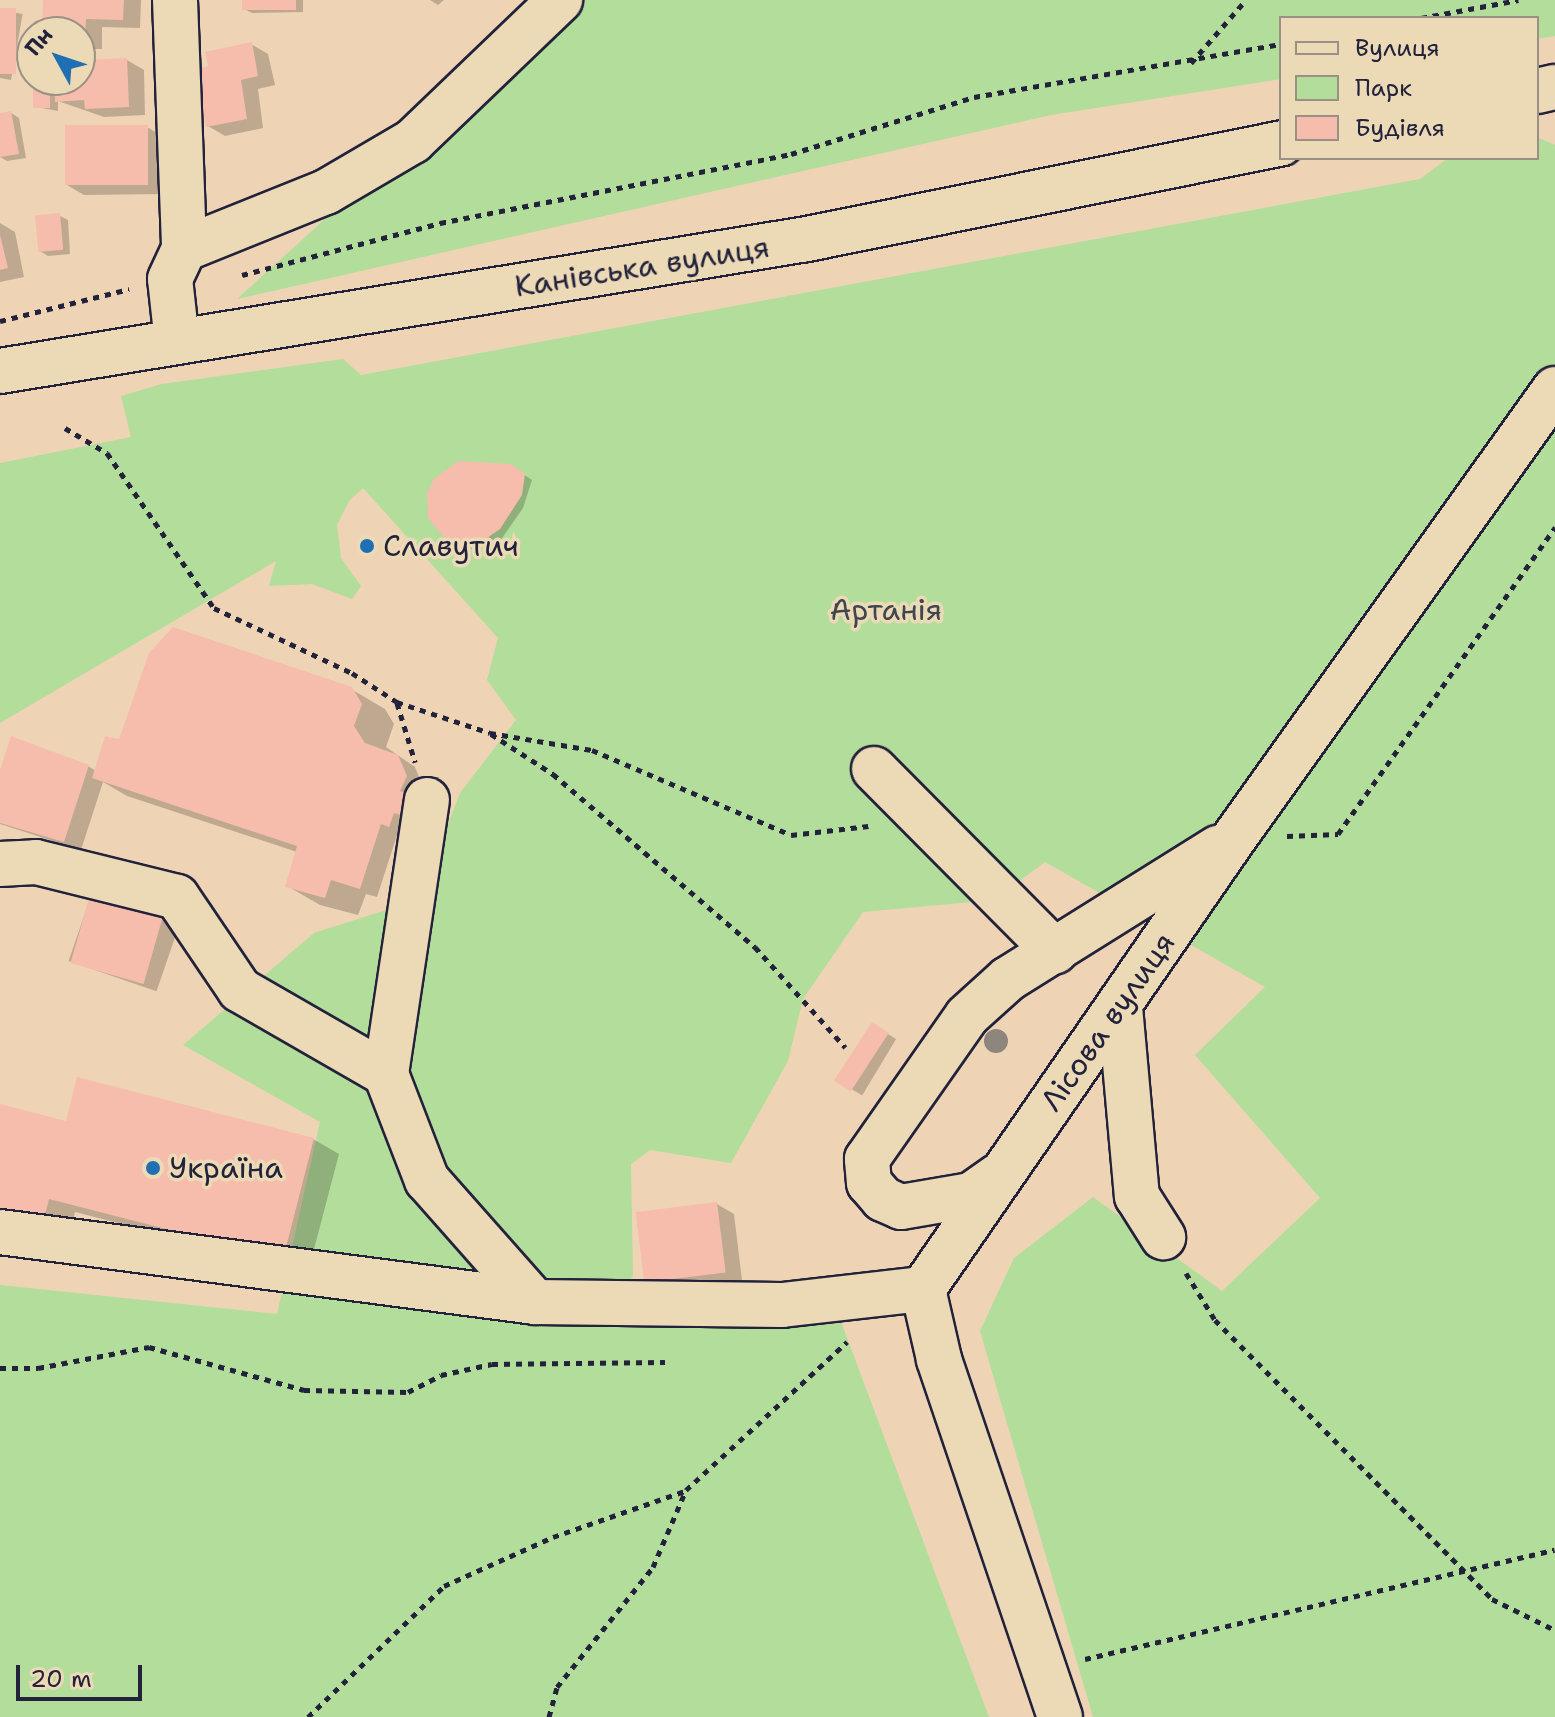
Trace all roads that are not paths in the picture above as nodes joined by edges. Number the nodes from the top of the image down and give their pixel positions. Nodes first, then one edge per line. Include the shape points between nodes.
1 (175, 0) edge
2 (560, 0) edge
3 (1279, 143) edge
4 (177, 264) junction
5 (177, 342) junction
6 (0, 371) edge
7 (1555, 389) edge
8 (874, 769) dead end
9 (427, 800) road end
10 (1234, 838) junction
11 (0, 864) edge
12 (1055, 951) junction
13 (1120, 1007) junction
14 (386, 1074) junction
15 (1000, 1175) junction
16 (0, 1232) edge
17 (1163, 1237) road end
18 (923, 1289) junction
19 (535, 1302) junction
20 (1060, 1717) edge

1 - 4 street
2 - 4 street via 413,141 326,192
3 - 5 street, Канівська вулиця via 807,239
4 - 5 street
5 - 6 street, Канівська вулиця
7 - 10 street, Лісова вулиця
8 - 12 street
9 - 14 street
10 - 12 street
10 - 13 street, Лісова вулиця
11 - 14 street via 36,862 177,897 240,990
12 - 15 street via 1008,979 967,1016 867,1159 869,1183 883,1199 901,1207 971,1195
13 - 15 street, Лісова вулиця
13 - 17 street via 1137,1196
14 - 19 street via 427,1180
15 - 18 street, Лісова вулиця
16 - 19 street
18 - 19 street via 782,1305
18 - 20 street via 939,1359

